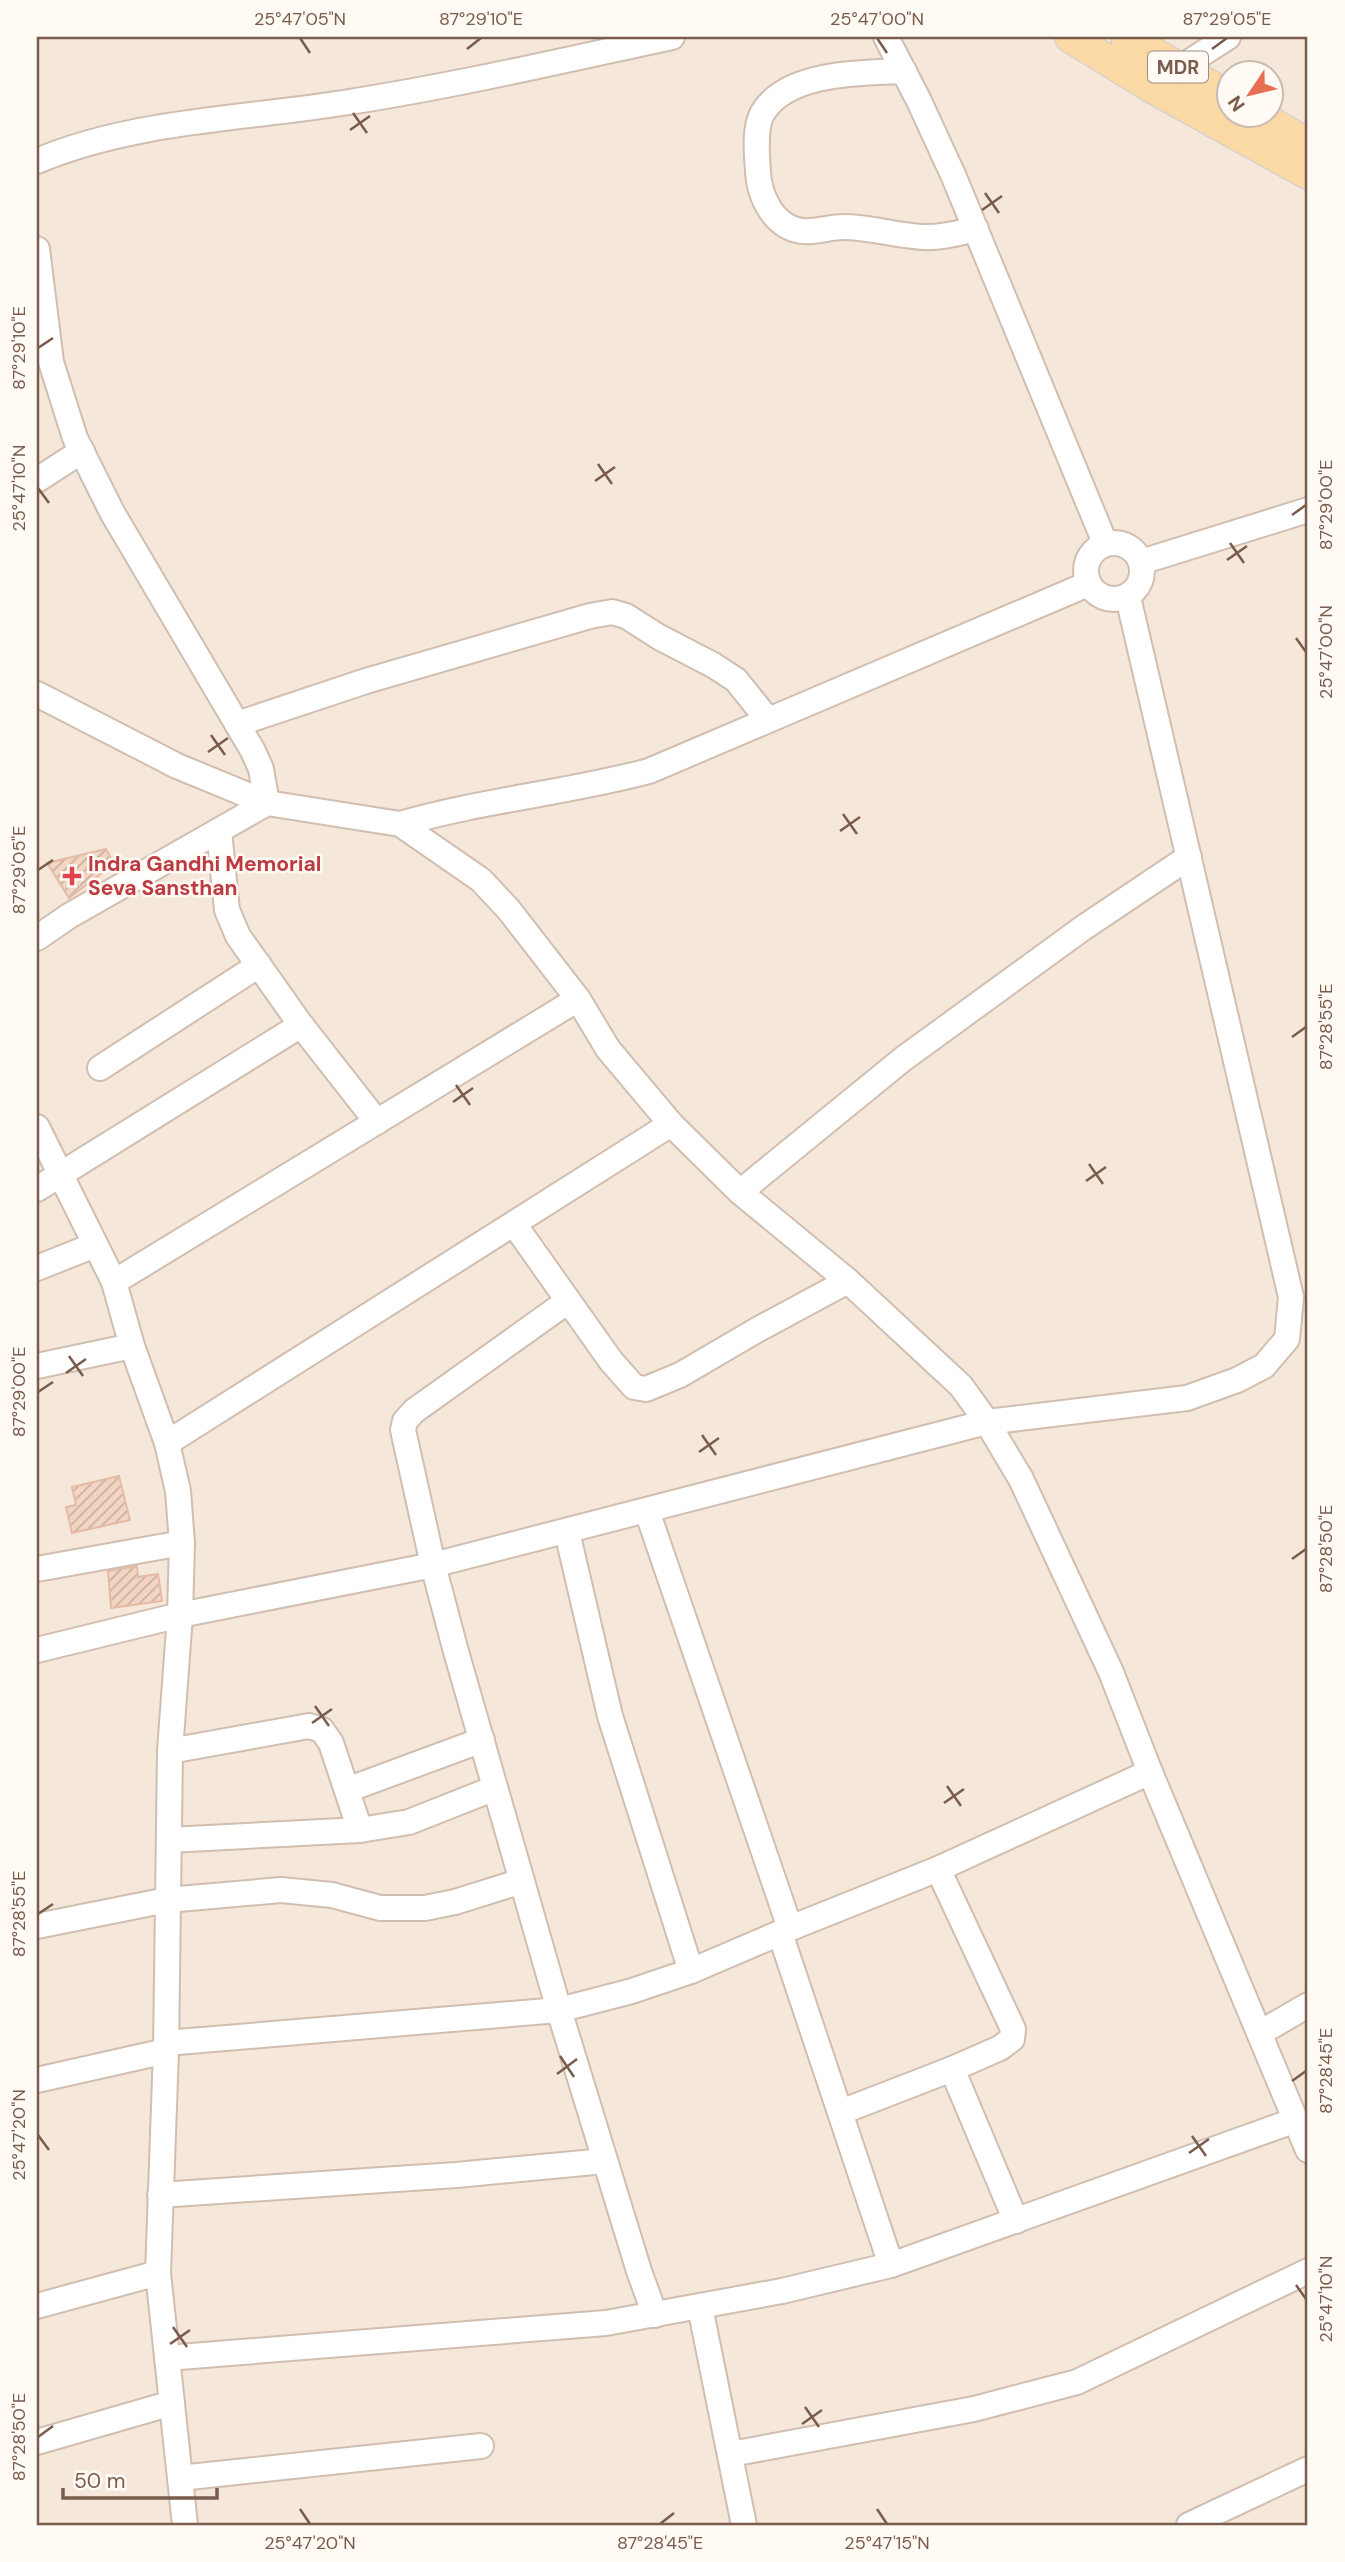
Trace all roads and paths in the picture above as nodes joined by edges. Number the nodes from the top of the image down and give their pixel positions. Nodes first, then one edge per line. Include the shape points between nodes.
1 (672, 37) edge
2 (886, 37) edge
3 (1070, 37) edge
4 (1126, 37) edge
5 (1228, 37) edge
6 (639, 40) edge
7 (1180, 68) junction
8 (905, 71) junction
9 (1216, 89) edge
10 (1284, 130) edge
11 (1308, 144) edge
12 (37, 161) edge
13 (1308, 174) edge
14 (976, 229) junction
15 (37, 249) edge
16 (42, 333) edge
17 (82, 451) junction
18 (37, 480) edge
19 (1308, 510) edge
20 (1105, 543) junction
21 (1141, 562) junction
22 (1088, 584) junction
23 (1128, 597) junction
24 (37, 694) edge
25 (768, 720) junction
26 (237, 724) junction
27 (267, 803) junction
28 (400, 824) junction
29 (219, 831) junction
30 (1189, 856) junction
31 (37, 938) edge
32 (259, 965) junction
33 (578, 999) junction
34 (301, 1025) junction
35 (100, 1068) dead end
36 (377, 1122) junction
37 (671, 1124) junction
38 (37, 1127) edge
39 (60, 1175) junction
40 (37, 1189) edge
41 (740, 1192) junction
42 (514, 1223) junction
43 (95, 1245) junction
44 (37, 1268) edge
45 (848, 1281) junction
46 (114, 1282) junction
47 (568, 1301) junction
48 (1298, 1341) edge
49 (132, 1346) junction
50 (37, 1366) edge
51 (987, 1422) junction
52 (167, 1443) junction
53 (648, 1511) junction
54 (567, 1532) junction
55 (182, 1542) junction
56 (433, 1565) junction
57 (37, 1569) edge
58 (180, 1615) junction
59 (37, 1650) edge
60 (482, 1741) junction
61 (170, 1751) junction
62 (1150, 1772) junction
63 (495, 1788) junction
64 (347, 1790) junction
65 (360, 1830) junction
66 (169, 1840) junction
67 (938, 1869) junction
68 (522, 1881) junction
69 (167, 1900) junction
70 (37, 1926) edge
71 (785, 1931) junction
72 (691, 1971) junction
73 (1308, 2006) edge
74 (559, 2010) junction
75 (1260, 2033) junction
76 (166, 2047) junction
77 (952, 2069) junction
78 (37, 2080) edge
79 (841, 2112) junction
80 (1296, 2120) junction
81 (1308, 2150) edge
82 (605, 2161) junction
83 (160, 2195) junction
84 (1016, 2221) junction
85 (891, 2265) junction
86 (1308, 2271) edge
87 (158, 2273) junction
88 (37, 2306) edge
89 (700, 2307) junction
90 (655, 2315) junction
91 (167, 2358) junction
92 (172, 2403) junction
93 (37, 2442) edge
94 (481, 2446) dead end
95 (732, 2454) junction
96 (1308, 2469) edge
97 (180, 2478) junction
98 (186, 2525) edge
99 (744, 2525) edge
100 (1189, 2525) edge

1 - 6 street
2 - 8 street
3 - 13 main road, MDR
4 - 7 main road, MDR
5 - 7 street
6 - 12 street via 439,87 146,130 69,147
7 - 9 main road, MDR
8 - 14 street
8 - 14 street via 817,79 788,90 771,103 761,115 758,135 759,189 785,226 799,231 841,227 924,237
10 - 11 main road
14 - 20 street
15 - 16 street
16 - 17 street
17 - 18 street
17 - 26 street via 113,514
19 - 21 street
20 - 21 street via 1124,544
20 - 22 street via 1087,558
21 - 23 street via 1142,578
22 - 23 street via 1111,599
22 - 25 street
23 - 30 street
24 - 27 street via 177,766
25 - 26 street via 736,680 626,615 612,612 366,681
25 - 28 street via 649,771 606,783 479,803
26 - 27 street via 261,769
27 - 28 street
27 - 29 street
28 - 33 street via 481,880
29 - 31 street
29 - 32 street via 228,910 238,936
30 - 41 street via 903,1059
30 - 48 street
32 - 34 street
32 - 35 street
33 - 36 street
33 - 37 street via 608,1049
34 - 36 street
34 - 39 street
36 - 46 street
37 - 41 street
37 - 42 street
38 - 39 street
39 - 40 street
39 - 43 street
41 - 45 street
42 - 47 street
42 - 52 street
43 - 44 street
43 - 46 street
45 - 47 street via 680,1375 646,1389 634,1387 611,1362
45 - 51 street via 961,1386
46 - 49 street
47 - 56 street via 405,1422
48 - 51 street via 1237,1380 1187,1398
49 - 50 street
49 - 52 street
51 - 53 street
51 - 62 street via 1021,1479 1100,1648
52 - 55 street via 178,1491
53 - 54 street
53 - 71 street
54 - 56 street
54 - 72 street via 610,1716
55 - 57 street
55 - 58 street
56 - 58 street
56 - 60 street
58 - 59 street
58 - 61 street
60 - 63 street
60 - 64 street
61 - 64 street via 309,1726 323,1730 331,1743
61 - 66 street
62 - 67 street
62 - 75 street
63 - 65 street via 409,1822
63 - 68 street
64 - 65 street
65 - 66 street
66 - 69 street
67 - 71 street
67 - 77 street via 1013,2028 1012,2039 1000,2048
68 - 69 street via 425,1908 380,1908 332,1895 281,1890
68 - 74 street
69 - 70 street
69 - 76 street
71 - 72 street
71 - 79 street
72 - 74 street
73 - 75 street
74 - 76 street
74 - 82 street
75 - 80 street
76 - 78 street
76 - 83 street
77 - 79 street
77 - 84 street
79 - 85 street
80 - 81 street
80 - 84 street
82 - 83 street
82 - 90 street
83 - 87 street
84 - 85 street
85 - 89 street
86 - 95 street via 1077,2382 974,2409
87 - 88 street
87 - 91 street
89 - 90 street
89 - 95 street
90 - 91 street via 527,2330
91 - 92 street
92 - 93 street
92 - 97 street
94 - 97 street
95 - 99 street
96 - 100 street
97 - 98 street

